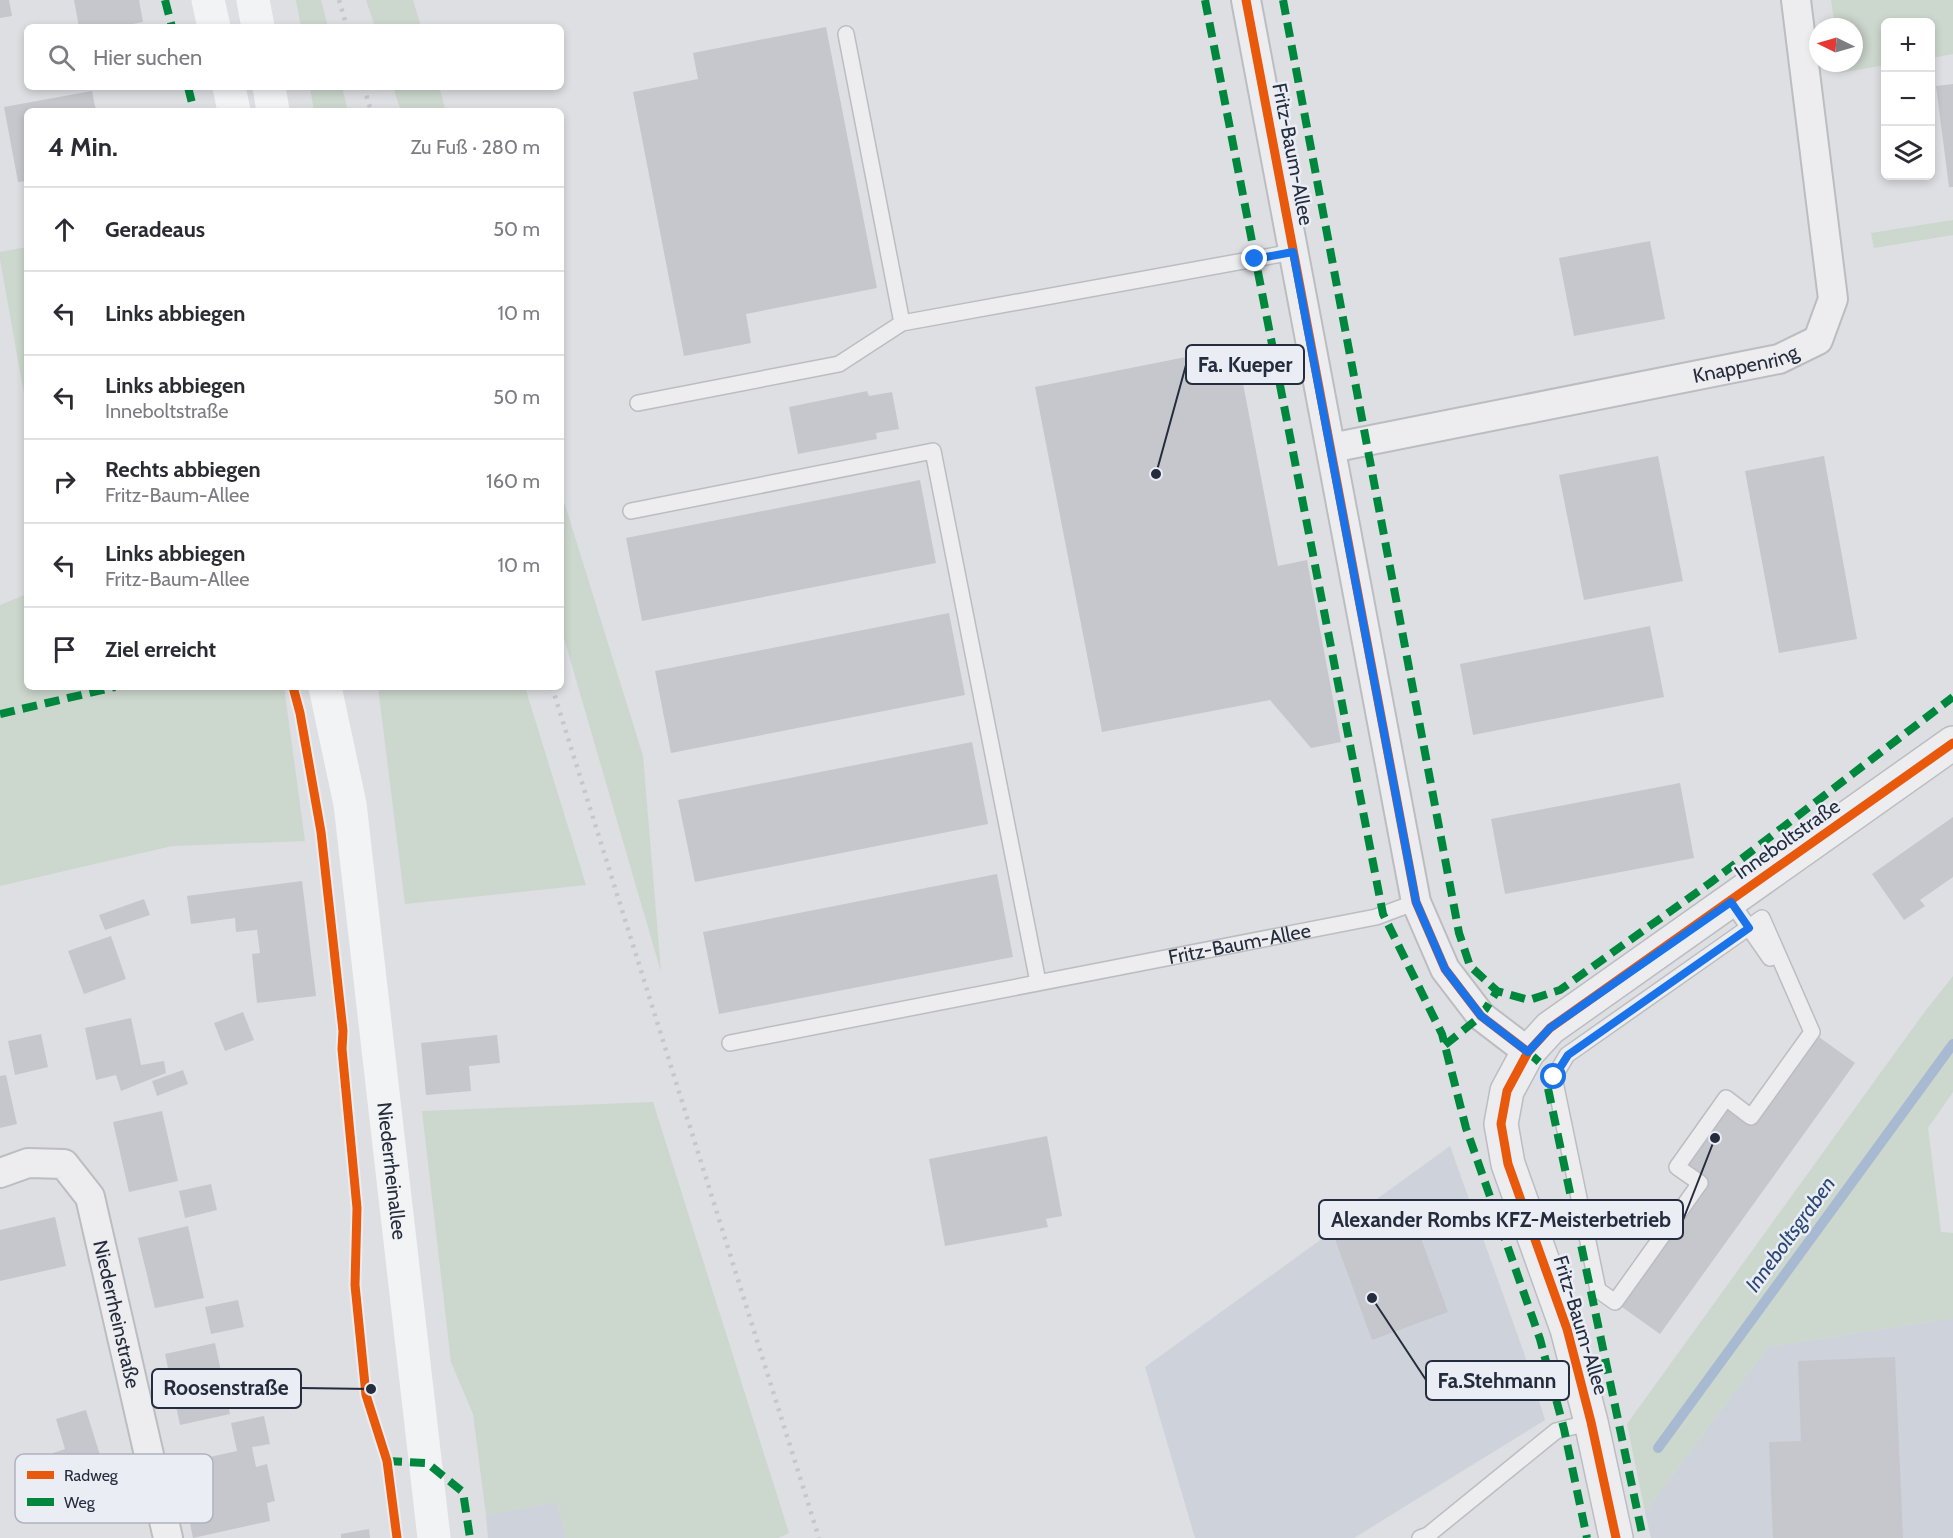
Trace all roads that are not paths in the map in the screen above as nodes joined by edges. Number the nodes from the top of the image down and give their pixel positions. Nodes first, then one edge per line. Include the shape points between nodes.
1 (208, 0) edge
2 (254, 0) edge
3 (1246, 0) edge
4 (1796, 0) edge
5 (213, 24) edge
6 (258, 24) edge
7 (846, 34) dead end
8 (230, 90) edge
9 (270, 90) edge
10 (233, 108) edge
11 (272, 108) edge
12 (1293, 252) junction
13 (902, 322) junction
14 (638, 403) dead end
15 (1330, 448) junction
16 (631, 511) dead end
17 (326, 690) edge
18 (348, 690) edge
19 (1953, 743) edge
20 (350, 804) junction
21 (1416, 902) junction
22 (1740, 915) junction
23 (1770, 958) dead end
24 (1038, 982) junction
25 (730, 1043) dead end
26 (1528, 1052) junction
27 (0, 1173) edge
28 (1591, 1422) junction
29 (149, 1454) edge
30 (165, 1523) edge
31 (168, 1538) edge
32 (434, 1538) edge
33 (1420, 1538) edge
34 (1616, 1538) edge

1 - 5 main road
2 - 6 main road
3 - 12 street, Fritz-Baum-Allee
4 - 15 street, Knappenring via 1833,299 1818,340 1779,359
7 - 13 lane
8 - 10 main road
9 - 11 main road
12 - 13 lane, Fritz-Baum-Allee
12 - 15 street, Fritz-Baum-Allee
13 - 14 lane via 839,364
15 - 21 street, Fritz-Baum-Allee
16 - 24 lane via 933,451
17 - 20 main road, Niederrheinallee
18 - 20 main road, Niederrheinallee
19 - 22 street, Inneboltstraße
20 - 32 main road, Niederrheinallee
21 - 24 lane, Fritz-Baum-Allee via 1376,917
21 - 26 street, Fritz-Baum-Allee via 1445,969 1481,1016
22 - 22 lane via 1568,1055 1554,1077 1598,1290 1615,1302 1700,1183 1677,1167 1726,1098 1751,1117 1812,1032 1762,918
22 - 23 lane
22 - 26 street, Inneboltstraße via 1550,1028
24 - 25 lane, Fritz-Baum-Allee
26 - 28 street, Fritz-Baum-Allee via 1507,1091 1501,1124 1508,1164 1566,1329
27 - 29 street, Niederrheinstraße via 28,1163 64,1164 90,1197
28 - 33 lane via 1556,1431
28 - 34 street, Fritz-Baum-Allee
30 - 31 street, Niederrheinstraße

